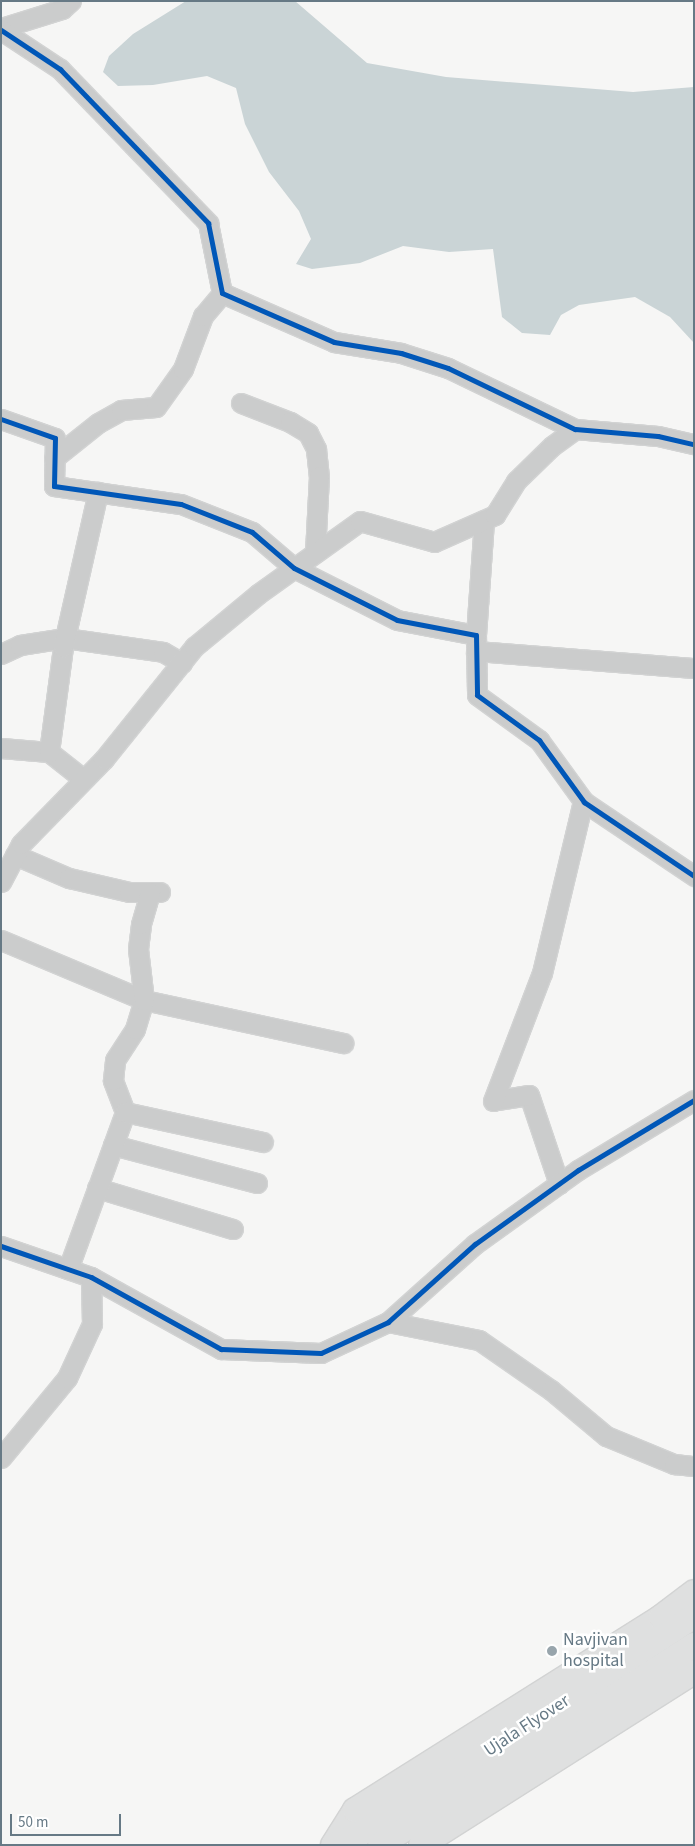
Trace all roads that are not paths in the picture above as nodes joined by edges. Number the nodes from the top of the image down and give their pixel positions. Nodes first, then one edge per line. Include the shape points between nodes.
1 (71, 1) edge
2 (38, 8) edge
3 (1, 29) edge
4 (222, 293) junction
5 (241, 403) dead end
6 (1, 419) edge
7 (575, 429) junction
8 (694, 433) edge
9 (658, 436) junction
10 (694, 444) edge
11 (54, 458) junction
12 (98, 492) junction
13 (484, 520) junction
14 (315, 553) junction
15 (294, 568) junction
16 (65, 638) junction
17 (476, 643) junction
18 (1, 654) edge
19 (182, 663) junction
20 (694, 668) edge
21 (1, 748) edge
22 (49, 752) junction
23 (82, 778) junction
24 (583, 801) junction
25 (15, 855) junction
26 (694, 876) edge
27 (1, 882) edge
28 (1, 940) edge
29 (144, 1000) junction
30 (344, 1043) dead end
31 (694, 1100) edge
32 (125, 1112) junction
33 (263, 1142) dead end
34 (113, 1144) junction
35 (257, 1183) dead end
36 (559, 1184) junction
37 (97, 1188) junction
38 (233, 1229) dead end
39 (1, 1246) edge
40 (68, 1269) junction
41 (90, 1276) junction
42 (388, 1322) junction
43 (1, 1458) edge
44 (694, 1466) edge
45 (694, 1592) edge
46 (694, 1616) edge
47 (694, 1645) edge
48 (694, 1672) edge
49 (334, 1845) edge
50 (380, 1845) edge
51 (420, 1845) edge

1 - 2 street via 62,9
2 - 3 street
3 - 4 street via 60,69 208,223
4 - 7 street via 334,342 401,353 448,368
4 - 11 street via 203,316 183,369 156,407 121,410 98,423
5 - 14 street via 290,422 308,433 316,449 319,476
6 - 11 street via 55,438
7 - 9 street
7 - 13 street via 516,481 495,515
8 - 9 street
9 - 10 street
11 - 12 street via 54,486
12 - 15 street via 181,504 252,532
12 - 16 street
13 - 14 street via 434,542 360,520
13 - 17 street
14 - 15 street
15 - 17 street via 397,620
15 - 19 street via 194,647
16 - 18 street via 20,645
16 - 19 street via 162,652
16 - 22 street
17 - 20 street
17 - 24 street via 477,694 539,740
19 - 23 street via 104,759
21 - 22 street
22 - 23 street
23 - 25 street via 21,844
24 - 26 street
24 - 36 street via 542,973 493,1101 529,1095
25 - 27 street
25 - 29 street via 69,878 129,892 155,892 141,924 138,948
28 - 29 street
29 - 30 street
29 - 32 street via 135,1029 115,1060 113,1080
31 - 36 street
32 - 33 street
32 - 34 street
34 - 35 street
34 - 37 street
36 - 42 street via 475,1244
37 - 38 street
37 - 40 street
39 - 40 street
40 - 41 street
41 - 42 street via 221,1349 321,1353
41 - 43 street via 92,1324 67,1378
42 - 44 street via 479,1340 551,1390 606,1436 674,1464
45 - 49 main road via 661,1617 355,1810
46 - 49 main road, Ujala Flyover via 360,1834
47 - 50 main road, Ujala Flyover
48 - 51 main road

